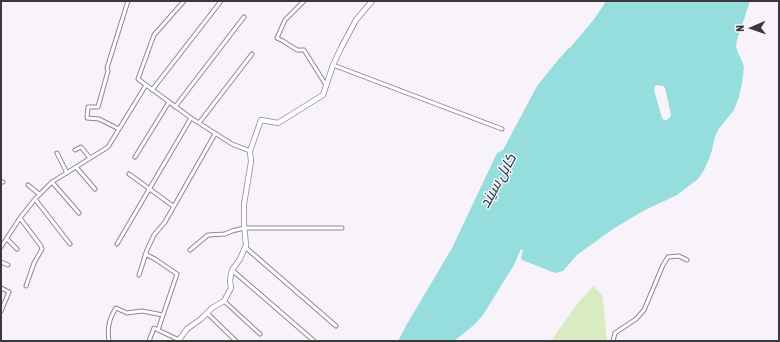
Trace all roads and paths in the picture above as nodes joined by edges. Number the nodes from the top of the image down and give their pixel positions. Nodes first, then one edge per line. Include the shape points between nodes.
1 (128, 1) edge
2 (184, 1) edge
3 (222, 1) edge
4 (304, 1) edge
5 (372, 1) edge
6 (244, 17) dead end
7 (252, 54) dead end
8 (332, 65) junction
9 (146, 85) junction
10 (326, 85) junction
11 (152, 90) junction
12 (169, 102) junction
13 (175, 107) junction
14 (191, 118) junction
15 (199, 123) junction
16 (119, 129) junction
17 (502, 129) dead end
18 (215, 134) junction
19 (75, 150) dead end
20 (250, 151) junction
21 (57, 153) dead end
22 (134, 156) dead end
23 (90, 158) junction
24 (76, 168) junction
25 (67, 173) junction
26 (129, 174) dead end
27 (52, 182) junction
28 (28, 185) dead end
29 (95, 189) dead end
30 (150, 189) junction
31 (39, 194) junction
32 (35, 199) junction
33 (173, 206) junction
34 (78, 213) dead end
35 (20, 218) junction
36 (244, 228) junction
37 (342, 228) dead end
38 (7, 239) junction
39 (70, 244) dead end
40 (117, 244) dead end
41 (1, 247) edge
42 (245, 247) junction
43 (17, 249) dead end
44 (190, 250) dead end
45 (145, 254) junction
46 (687, 260) dead end
47 (1, 262) edge
48 (8, 265) dead end
49 (232, 270) junction
50 (139, 275) dead end
51 (26, 286) dead end
52 (1, 288) edge
53 (224, 300) junction
54 (1, 311) edge
55 (207, 313) junction
56 (163, 315) junction
57 (336, 326) dead end
58 (158, 330) junction
59 (260, 334) dead end
60 (109, 341) edge
61 (149, 341) edge
62 (178, 341) edge
63 (236, 341) edge
64 (314, 341) edge
65 (613, 341) edge

1 - 16 street via 98,107 88,107 87,118 99,119
2 - 9 street via 154,35 138,79
3 - 11 street
4 - 10 street via 285,20 277,38 297,50 304,50
5 - 8 street via 356,20
6 - 13 street
7 - 15 street
8 - 10 street
8 - 17 street
9 - 11 street
9 - 16 street
10 - 20 street via 323,95 278,124 261,120
11 - 12 street
12 - 13 street
12 - 22 street
13 - 14 street
14 - 15 street
14 - 30 street
15 - 18 street
16 - 23 street via 108,147
18 - 20 street
18 - 33 street
19 - 23 street via 81,147
20 - 36 street
21 - 25 street
23 - 24 street
24 - 25 street
24 - 29 street
25 - 27 street
26 - 30 street
27 - 31 street
27 - 34 street
28 - 31 street
30 - 33 street
30 - 40 street
31 - 32 street
32 - 35 street
32 - 39 street
33 - 45 street
35 - 38 street
35 - 51 street via 42,249
36 - 37 street
36 - 42 street
36 - 44 street via 225,234 208,235
38 - 41 street
38 - 43 street
42 - 49 street
42 - 57 street
45 - 50 street
45 - 56 street via 177,274
46 - 65 street via 679,256 668,257 644,310 636,319 615,333
47 - 48 street
49 - 53 street via 231,288
49 - 64 street
52 - 54 street via 9,292
53 - 55 street
53 - 59 street
55 - 62 street
55 - 63 street
56 - 58 street
56 - 60 street via 127,313 116,308 110,318
58 - 61 street via 154,328
58 - 62 street

